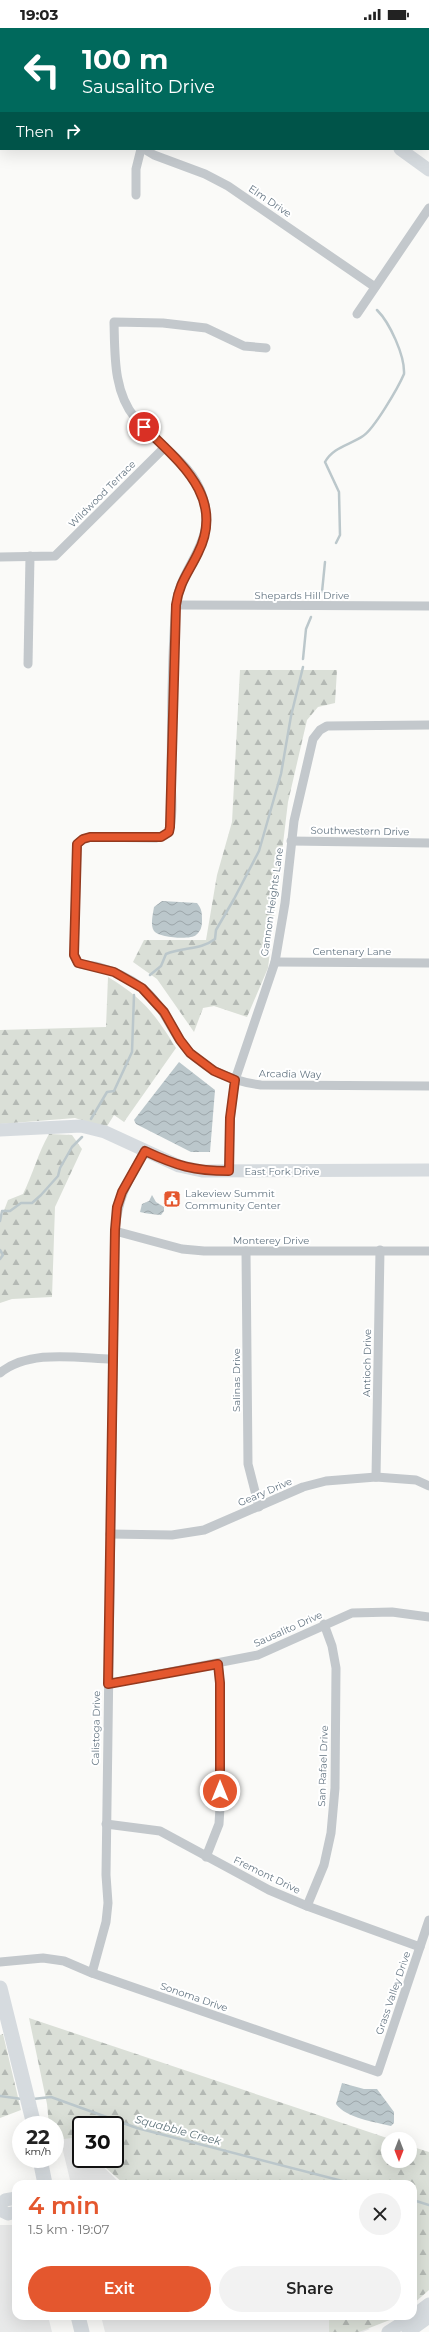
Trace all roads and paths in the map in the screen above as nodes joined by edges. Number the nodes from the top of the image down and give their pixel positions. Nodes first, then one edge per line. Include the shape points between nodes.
1 (140, 150) edge
2 (146, 150) edge
3 (401, 150) edge
4 (429, 170) edge
5 (136, 195) dead end
6 (429, 208) edge
7 (375, 287) junction
8 (357, 314) dead end
9 (266, 348) dead end
10 (165, 447) junction
11 (0, 556) edge
12 (30, 556) junction
13 (176, 605) junction
14 (429, 606) edge
15 (28, 664) dead end
16 (429, 725) edge
17 (291, 841) junction
18 (429, 843) edge
19 (275, 962) junction
20 (429, 963) edge
21 (235, 1080) junction
22 (429, 1086) edge
23 (0, 1130) edge
24 (145, 1151) junction
25 (429, 1170) edge
26 (229, 1171) junction
27 (115, 1230) junction
28 (380, 1250) junction
29 (246, 1251) junction
30 (429, 1251) edge
31 (112, 1359) junction
32 (0, 1373) edge
33 (376, 1477) junction
34 (429, 1486) edge
35 (259, 1507) junction
36 (110, 1534) junction
37 (429, 1618) edge
38 (324, 1624) junction
39 (218, 1664) junction
40 (108, 1684) junction
41 (106, 1824) junction
42 (206, 1857) junction
43 (307, 1906) junction
44 (429, 1920) edge
45 (420, 1947) junction
46 (0, 1962) edge
47 (92, 1973) junction
48 (0, 1988) edge
49 (378, 2072) joint
50 (32, 2116) edge
51 (42, 2168) edge
52 (44, 2180) edge
53 (12, 2199) edge
54 (0, 2205) edge
55 (0, 2210) edge
56 (12, 2213) edge
57 (429, 2304) edge
58 (417, 2313) edge
59 (429, 2317) edge
60 (79, 2320) edge
61 (407, 2320) edge
62 (82, 2332) edge
63 (388, 2332) edge
64 (408, 2332) edge

1 - 5 street via 136,169
2 - 7 street, Elm Drive via 228,186
3 - 4 street
6 - 7 street
7 - 8 street
9 - 10 street via 244,346 206,328 163,323 114,322 116,377 126,403 134,417
10 - 12 street, Wildwood Terrace via 55,556
10 - 13 street via 193,476 206,508 203,540 178,590
11 - 12 street
12 - 15 street
13 - 14 street, Shepards Hill Drive
13 - 21 street, Arcadia Way via 170,827 165,835 156,838 90,837 80,841 76,848 73,950 78,963 114,972 142,988 164,1012 190,1053 214,1071
16 - 17 street, Gannon Heights Lane via 335,725 320,730 313,739
17 - 18 street, Southwestern Drive
17 - 19 street, Gannon Heights Lane via 285,903
19 - 20 street, Centenary Lane
19 - 21 street, Gannon Heights Lane
21 - 22 street, Arcadia Way via 261,1085
21 - 26 street, Gannon Heights Lane via 230,1118
23 - 24 street, East Fork Drive via 81,1126 105,1132
24 - 26 street, East Fork Drive via 179,1166 202,1171
24 - 27 street, Calistoga Drive via 122,1192 117,1207
25 - 26 street, East Fork Drive
27 - 29 street, Monterey Drive via 182,1249
27 - 31 street, Calistoga Drive
28 - 29 street, Monterey Drive
28 - 30 street, Monterey Drive
28 - 33 street, Antioch Drive
29 - 35 street, Salinas Drive via 248,1464
31 - 32 street via 24,1360
31 - 36 street, Calistoga Drive
33 - 34 street, Geary Drive via 416,1480
33 - 35 street, Geary Drive via 326,1481
35 - 36 street, Geary Drive via 204,1530 172,1535
36 - 40 street, Calistoga Drive
37 - 38 street, Sausalito Drive via 392,1612 352,1613
38 - 39 street, Sausalito Drive via 258,1655
38 - 43 street, San Rafael Drive via 336,1668 335,1788 331,1833 324,1865
39 - 40 street, Sausalito Drive
39 - 42 street via 219,1824
40 - 41 street, Calistoga Drive
41 - 42 street, Fremont Drive via 160,1832
41 - 47 street, Calistoga Drive via 108,1903 106,1922
42 - 43 street, Fremont Drive via 269,1890
43 - 45 street, Fremont Drive
44 - 45 street, Grass Valley Drive
45 - 49 street, Grass Valley Drive
46 - 47 street, Sonoma Drive via 43,1958 64,1960
47 - 49 street, Sonoma Drive
48 - 50 main road
51 - 52 main road
53 - 54 street via 5,2200
55 - 56 street
57 - 58 street
59 - 64 street
60 - 62 main road
61 - 63 street

